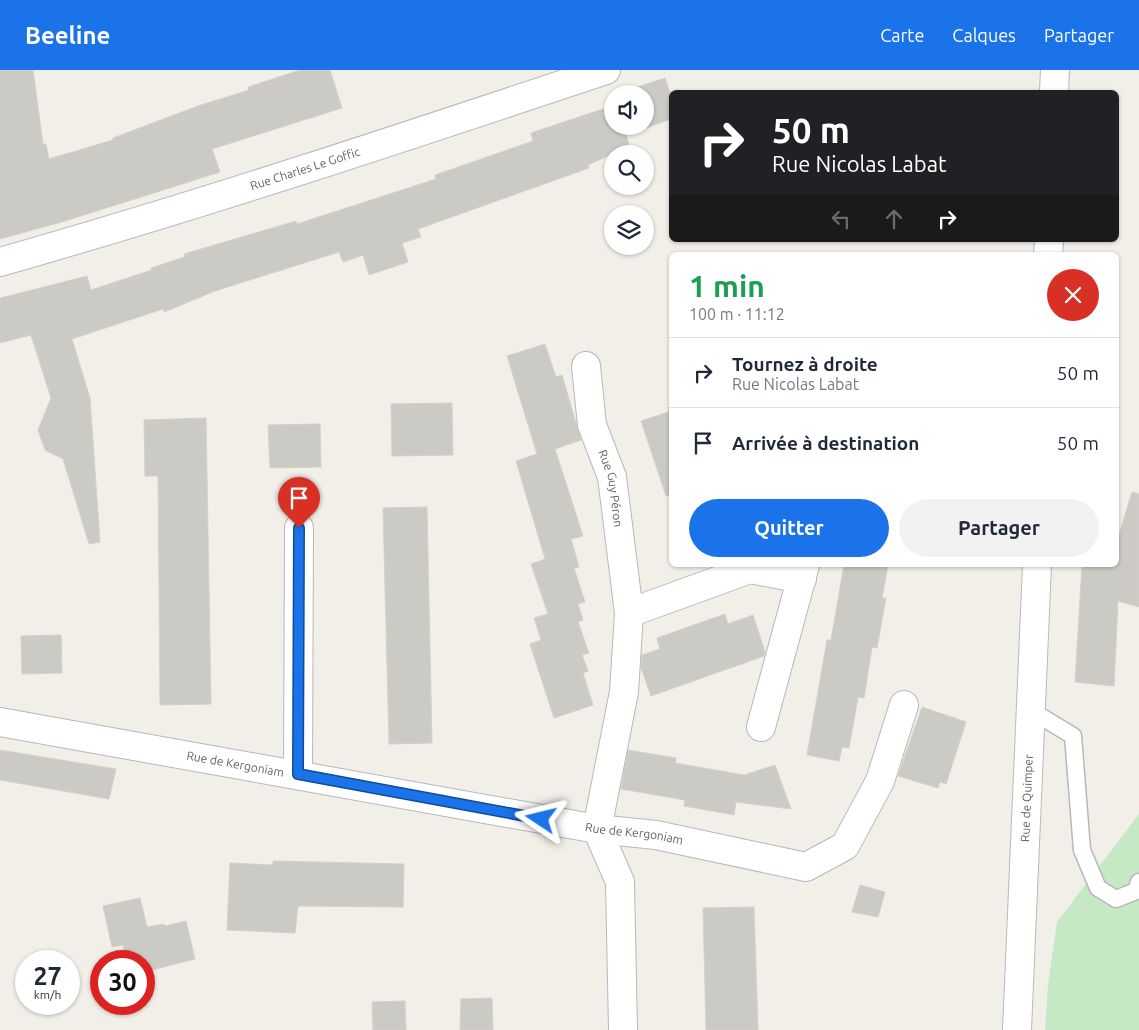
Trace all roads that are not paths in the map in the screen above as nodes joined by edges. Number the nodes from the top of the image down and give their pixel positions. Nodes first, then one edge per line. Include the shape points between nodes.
1 (606, 70) edge
2 (1055, 70) edge
3 (1054, 90) edge
4 (0, 262) edge
5 (586, 366) dead end
6 (299, 528) dead end
7 (1037, 567) edge
8 (803, 572) edge
9 (629, 613) junction
10 (904, 705) dead end
11 (1032, 711) junction
12 (0, 722) edge
13 (760, 727) dead end
14 (298, 774) junction
15 (597, 829) junction
16 (1139, 882) edge
17 (622, 1030) edge
18 (1017, 1030) edge

1 - 4 street, Rue Charles Le Goffic via 325,162
2 - 3 street
5 - 9 street, Rue Guy Péron via 592,425 612,477
6 - 14 street
7 - 11 street, Rue de Quimper
8 - 9 street via 750,569
8 - 13 street
9 - 15 street, Rue Guy Péron via 624,692
10 - 15 street, Rue de Kergoniam via 880,781 845,846 806,867 656,835
11 - 16 lane via 1072,736 1082,850 1098,888 1116,900 1136,891
11 - 18 street, Rue de Quimper
12 - 14 street, Rue de Kergoniam
14 - 15 street, Rue de Kergoniam
15 - 17 street via 620,882

